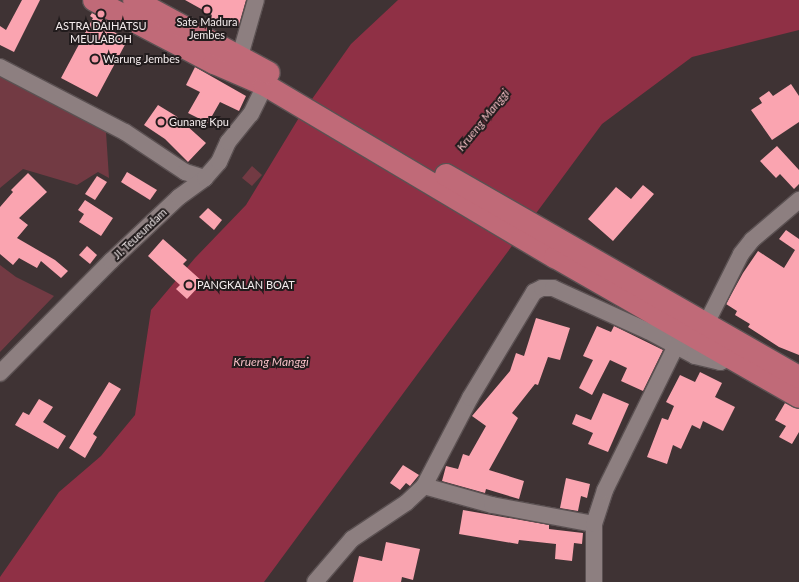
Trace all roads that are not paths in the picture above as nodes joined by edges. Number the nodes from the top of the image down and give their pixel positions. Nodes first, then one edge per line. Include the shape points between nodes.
1 (94, 0) edge
2 (134, 0) edge
3 (256, 0) edge
4 (240, 56) junction
5 (0, 67) edge
6 (264, 78) junction
7 (205, 178) junction
8 (799, 200) edge
9 (557, 248) junction
10 (706, 324) junction
11 (676, 346) junction
12 (730, 358) junction
13 (0, 373) edge
14 (799, 377) edge
15 (799, 397) edge
16 (424, 486) junction
17 (594, 524) junction
18 (315, 582) edge
19 (594, 582) edge

1 - 6 highway via 214,62
2 - 4 highway
3 - 4 street
4 - 6 highway
5 - 7 street via 86,111 180,168
6 - 7 street, JI. Teueundam via 251,114 228,142 219,162
6 - 9 highway
7 - 13 street, JI. Teueundam via 180,197 111,261
8 - 10 street via 752,240 741,254
9 - 10 highway
9 - 12 highway
10 - 14 highway
11 - 12 street via 709,360 720,362
11 - 16 street via 552,288 542,288 534,292 470,398
11 - 17 street via 624,448 605,490
12 - 15 highway
16 - 17 street via 492,505
16 - 18 street via 406,503 352,539
17 - 19 street

